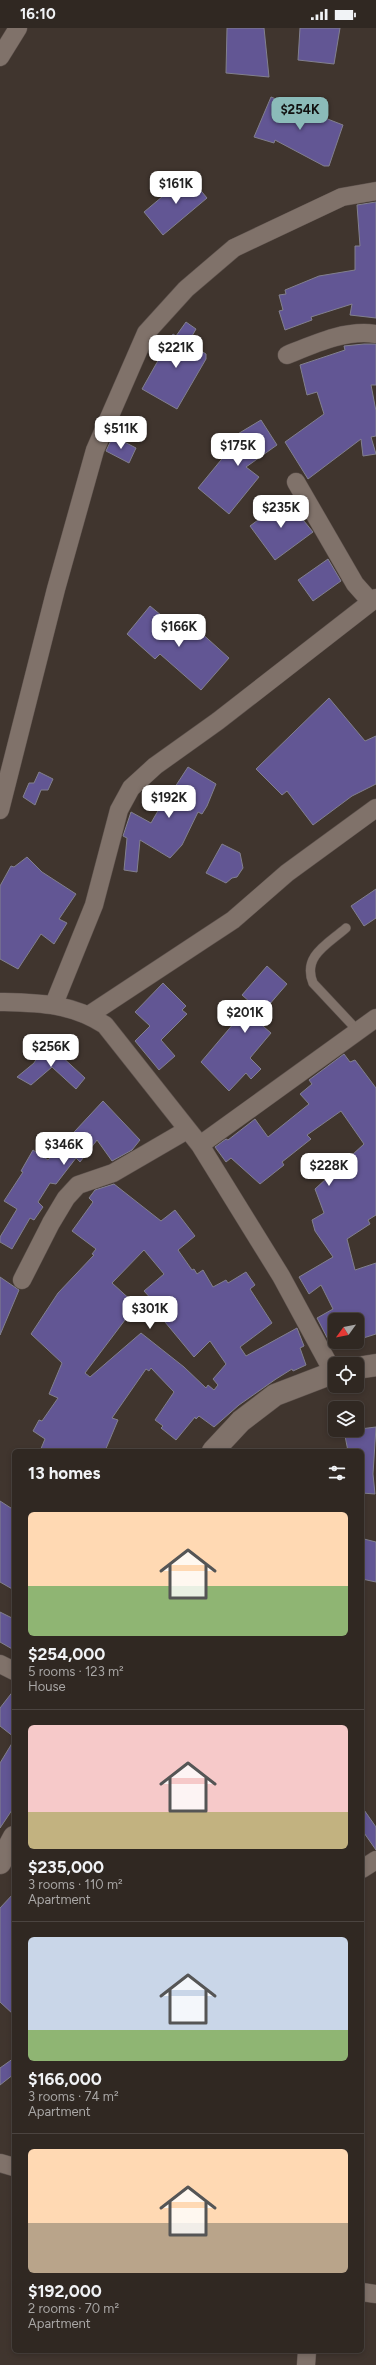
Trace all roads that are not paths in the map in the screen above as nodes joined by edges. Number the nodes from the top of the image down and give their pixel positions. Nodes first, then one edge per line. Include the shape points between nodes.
1 (14, 29) edge
2 (0, 57) edge
3 (376, 191) edge
4 (376, 334) edge
5 (287, 355) dead end
6 (296, 482) dead end
7 (373, 600) edge
8 (376, 808) edge
9 (0, 810) edge
10 (346, 928) dead end
11 (0, 1002) edge
12 (54, 1004) junction
13 (89, 1015) junction
14 (376, 1018) edge
15 (358, 1031) junction
16 (187, 1130) junction
17 (200, 1145) junction
18 (22, 1280) dead end
19 (328, 1361) edge
20 (376, 1365) edge
21 (364, 1367) edge
22 (328, 1374) edge
23 (215, 1449) edge
24 (0, 1664) edge
25 (12, 1670) edge
26 (12, 1842) edge
27 (376, 1860) edge
28 (0, 1863) edge
29 (364, 1868) edge
30 (0, 2163) edge
31 (12, 2166) edge
32 (364, 2292) edge
33 (376, 2294) edge
34 (307, 2353) edge
35 (306, 2365) edge

1 - 2 street
3 - 9 street via 342,197 234,248 186,290 146,332 95,450 56,589
4 - 5 street via 365,332 326,340
6 - 7 street via 355,584
7 - 12 street via 218,721 155,766 131,788 119,810 94,905
8 - 13 street via 287,873 228,924
10 - 15 lane via 310,962 309,972 313,982
11 - 12 street
12 - 13 street
13 - 16 street via 105,1025
14 - 15 street
15 - 17 street
16 - 17 street
16 - 18 street via 113,1173 78,1185 66,1198 51,1223
17 - 19 street via 277,1269
20 - 21 main road
22 - 23 main road via 275,1395 241,1421
24 - 25 street
26 - 28 main road
27 - 29 street
30 - 31 street
32 - 33 street
34 - 35 street

